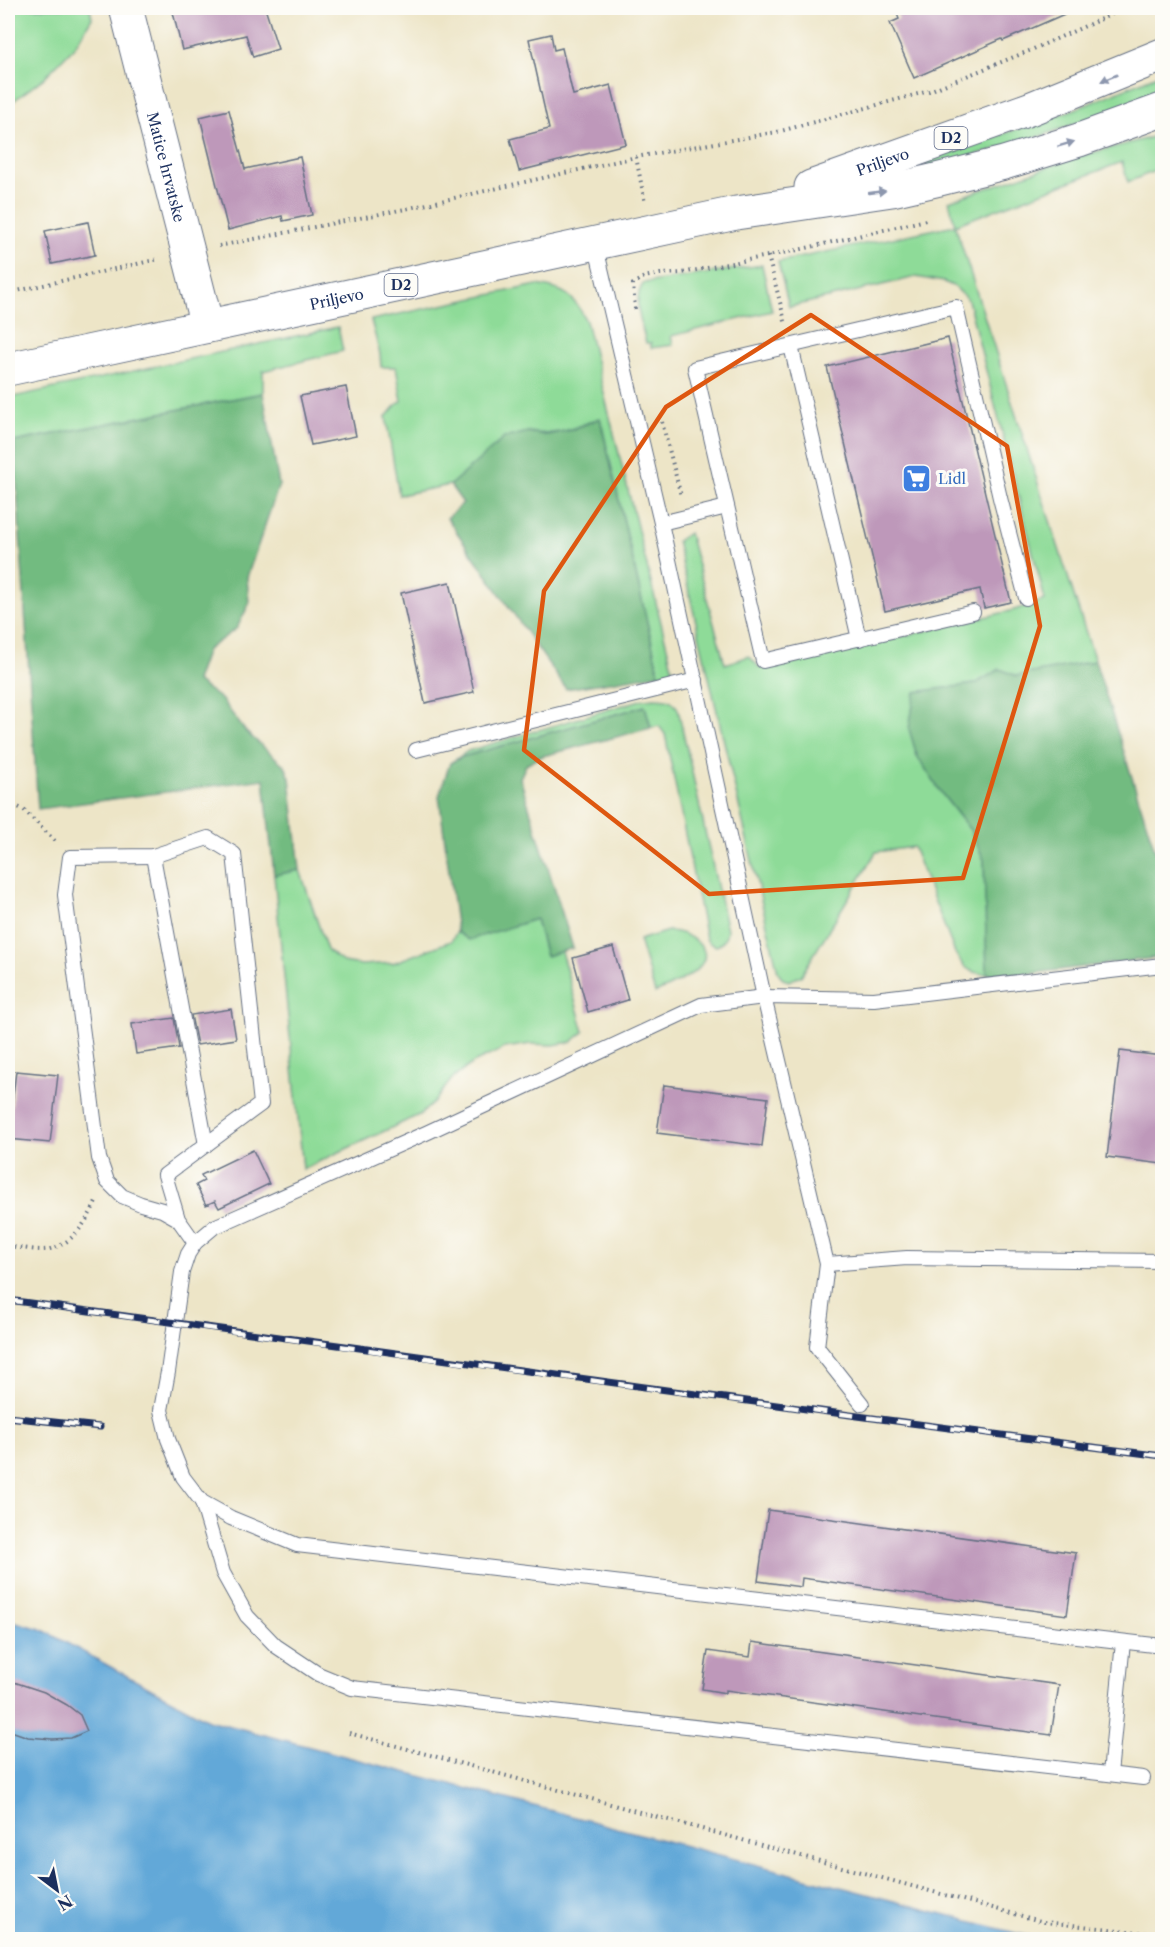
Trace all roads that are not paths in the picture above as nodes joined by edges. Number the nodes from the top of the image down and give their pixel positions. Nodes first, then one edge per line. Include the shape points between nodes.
1 (126, 8) edge
2 (1162, 55) edge
3 (1162, 111) edge
4 (736, 213) junction
5 (596, 243) junction
6 (207, 326) junction
7 (791, 346) junction
8 (8, 369) edge
9 (727, 507) junction
10 (661, 523) junction
11 (1026, 598) dead end
12 (973, 612) dead end
13 (860, 639) junction
14 (696, 680) junction
15 (416, 750) dead end
16 (153, 856) junction
17 (1162, 965) edge
18 (764, 997) junction
19 (206, 1145) junction
20 (178, 1220) junction
21 (195, 1244) junction
22 (1162, 1261) edge
23 (827, 1264) junction
24 (862, 1404) dead end
25 (202, 1502) junction
26 (1123, 1642) junction
27 (1162, 1646) edge
28 (1110, 1774) junction
29 (1143, 1778) dead end

1 - 6 main road, Matice hrvatske
2 -> 4 main road, Priljevo / D2 via 1032,108
4 -> 3 main road, Priljevo / D2 via 940,179 1058,147
4 - 5 main road, Priljevo / D2
5 - 6 main road, Priljevo / D2
5 - 10 lane
6 - 8 main road, Priljevo / D2
7 - 9 lane via 695,368
7 - 11 lane via 956,307
7 - 13 lane
9 - 10 lane
9 - 13 lane via 763,661
10 - 14 lane
12 - 13 lane
14 - 15 lane
14 - 18 lane
16 - 19 lane
16 - 19 lane via 208,838 234,854 261,1104
16 - 20 lane via 70,857 65,895 99,1158 107,1181 122,1196
17 - 18 lane via 874,999
18 - 21 lane via 701,1005 214,1227
18 - 23 lane
19 - 20 lane via 165,1175
20 - 21 lane
21 - 25 lane via 182,1272 161,1410 183,1477
22 - 23 lane via 907,1258
23 - 24 lane via 817,1347
25 - 26 lane via 297,1545
25 - 28 lane via 223,1573 247,1616 276,1646 309,1669 352,1688
26 - 27 lane
26 - 28 lane
28 - 29 lane

